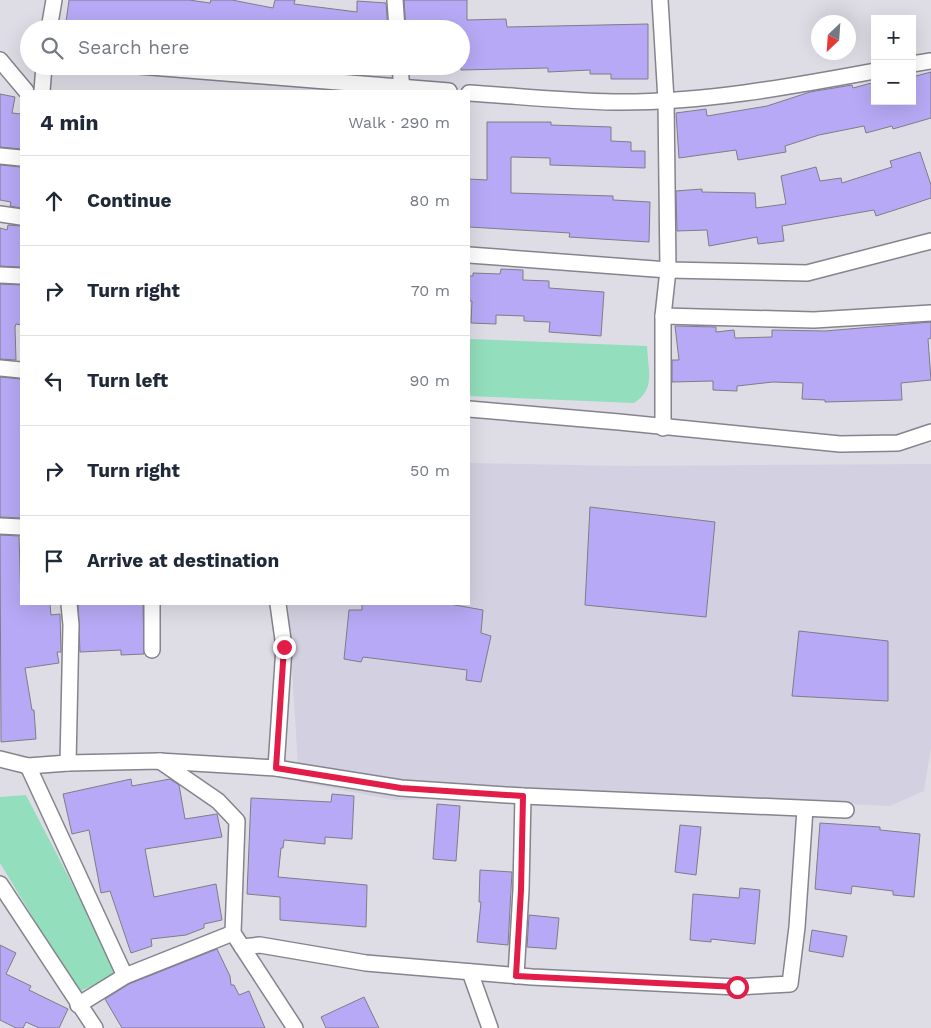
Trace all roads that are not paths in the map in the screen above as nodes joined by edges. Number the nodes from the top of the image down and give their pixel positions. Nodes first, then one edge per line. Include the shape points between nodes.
1 (54, 0) edge
2 (395, 0) edge
3 (660, 0) edge
4 (51, 20) edge
5 (396, 20) edge
6 (0, 60) edge
7 (931, 60) edge
8 (916, 63) edge
9 (871, 72) edge
10 (43, 75) edge
11 (237, 75) edge
12 (401, 75) edge
13 (25, 90) edge
14 (42, 90) edge
15 (402, 90) edge
16 (470, 92) edge
17 (666, 100) junction
18 (0, 156) edge
19 (20, 158) edge
20 (0, 214) edge
21 (20, 217) edge
22 (931, 241) edge
23 (470, 255) edge
24 (668, 270) junction
25 (0, 275) edge
26 (20, 276) edge
27 (931, 313) edge
28 (663, 316) junction
29 (0, 368) edge
30 (20, 370) edge
31 (470, 409) edge
32 (663, 428) junction
33 (931, 432) edge
34 (0, 526) edge
35 (20, 527) edge
36 (69, 605) edge
37 (152, 605) edge
38 (278, 605) edge
39 (152, 650) dead end
40 (0, 759) edge
41 (160, 760) junction
42 (68, 763) junction
43 (28, 766) junction
44 (276, 768) junction
45 (523, 796) junction
46 (805, 809) junction
47 (846, 810) dead end
48 (0, 884) edge
49 (233, 933) junction
50 (242, 947) junction
51 (470, 972) junction
52 (125, 976) junction
53 (516, 976) junction
54 (78, 1004) junction
55 (94, 1028) edge
56 (295, 1028) edge
57 (490, 1028) edge

1 - 4 street
2 - 5 street
3 - 17 street
6 - 13 street
7 - 8 street
9 - 17 street via 775,89
10 - 14 street
11 - 15 street
12 - 15 street
16 - 17 street via 613,102
17 - 24 street
18 - 19 street
20 - 21 street
22 - 24 street via 807,273
23 - 24 street
24 - 28 street
25 - 26 street
27 - 28 street via 814,320
28 - 32 street
29 - 30 street
31 - 32 street
32 - 33 street via 840,444 898,443
34 - 35 street
36 - 42 street
37 - 39 street
38 - 44 street via 284,647
40 - 43 street
41 - 42 street
41 - 44 street
41 - 49 street via 218,801 237,821
42 - 43 street
43 - 52 street
44 - 45 street via 401,788
45 - 46 street
45 - 53 street
46 - 47 street
46 - 53 street via 790,984 737,987
48 - 54 street
49 - 50 street
49 - 52 street
50 - 51 street via 260,944 366,963
50 - 56 street
51 - 53 street
51 - 57 street
52 - 54 street
54 - 55 street

